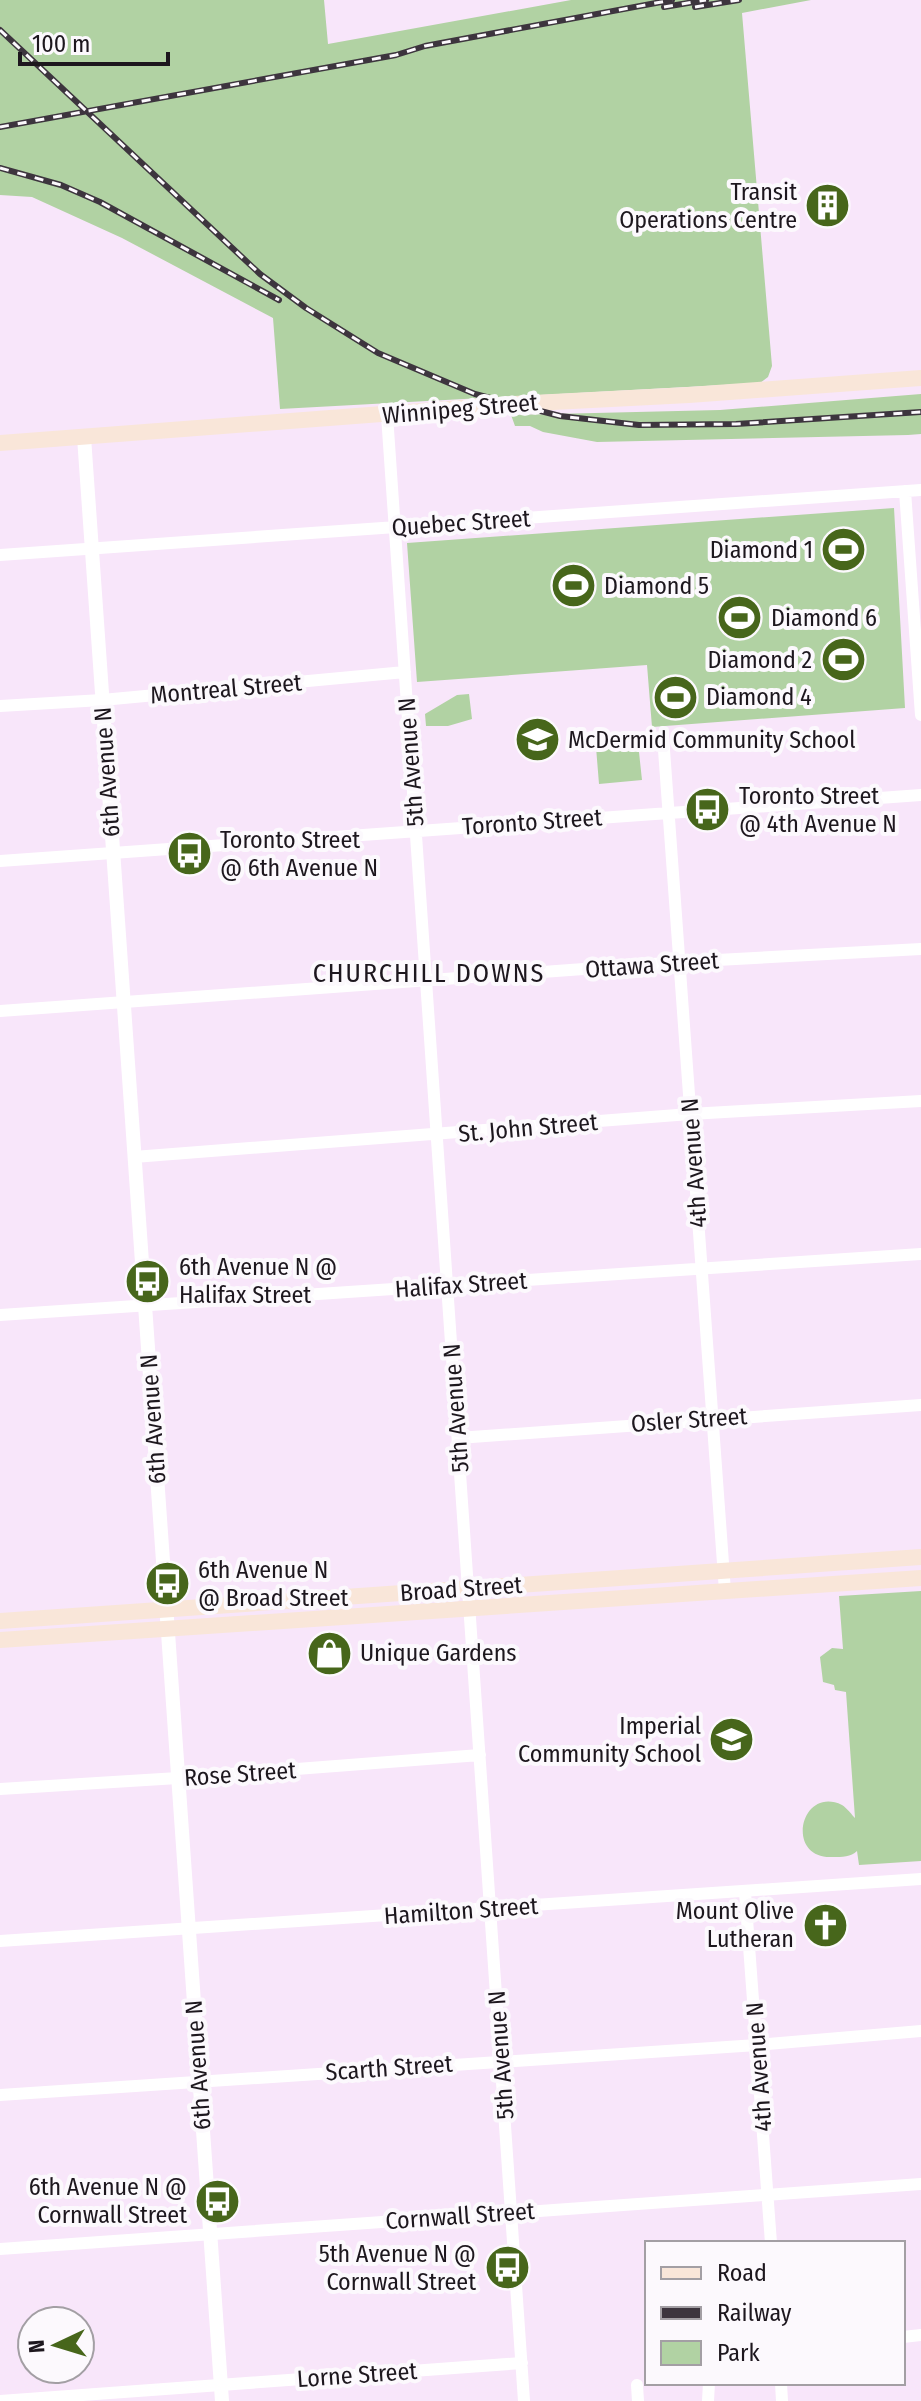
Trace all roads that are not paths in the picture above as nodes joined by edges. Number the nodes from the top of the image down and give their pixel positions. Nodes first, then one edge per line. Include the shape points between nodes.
1 (921, 378) edge
2 (387, 415) junction
3 (84, 437) junction
4 (0, 443) edge
5 (921, 490) edge
6 (905, 491) junction
7 (395, 528) junction
8 (92, 548) junction
9 (0, 555) edge
10 (918, 644) edge
11 (405, 672) junction
12 (102, 700) junction
13 (0, 706) edge
14 (921, 715) edge
15 (663, 736) dead end
16 (921, 795) edge
17 (669, 812) junction
18 (416, 830) junction
19 (113, 852) junction
20 (0, 861) edge
21 (921, 949) edge
22 (680, 962) junction
23 (426, 980) junction
24 (124, 1002) junction
25 (0, 1011) edge
26 (921, 1101) edge
27 (690, 1114) junction
28 (437, 1135) junction
29 (134, 1157) junction
30 (921, 1254) edge
31 (701, 1267) junction
32 (447, 1286) junction
33 (145, 1306) junction
34 (0, 1315) edge
35 (921, 1405) edge
36 (712, 1418) junction
37 (458, 1438) junction
38 (921, 1557) edge
39 (723, 1571) junction
40 (921, 1578) edge
41 (468, 1588) junction
42 (725, 1591) junction
43 (470, 1608) junction
44 (166, 1609) junction
45 (0, 1621) edge
46 (168, 1628) junction
47 (0, 1640) edge
48 (480, 1755) junction
49 (178, 1778) junction
50 (0, 1789) edge
51 (921, 1879) edge
52 (745, 1892) junction
53 (491, 1909) junction
54 (189, 1928) junction
55 (0, 1941) edge
56 (921, 2031) edge
57 (757, 2045) junction
58 (501, 2061) junction
59 (199, 2081) junction
60 (0, 2095) edge
61 (921, 2184) edge
62 (768, 2195) junction
63 (511, 2213) junction
64 (210, 2234) junction
65 (771, 2241) edge
66 (0, 2249) edge
67 (522, 2363) junction
68 (221, 2385) junction
69 (637, 2385) dead end
70 (0, 2401) edge
71 (222, 2401) edge
72 (524, 2401) edge
73 (638, 2401) edge

1 - 2 main road, Winnipeg Street
2 - 3 main road, Winnipeg Street
2 - 7 street, 5th Avenue N
3 - 4 main road, Winnipeg Street
3 - 8 street, 6th Avenue N
5 - 6 street, Quebec Street
6 - 7 street, Quebec Street
6 - 10 street
7 - 8 street, Quebec Street
7 - 11 street, 5th Avenue N
8 - 9 street, Quebec Street
8 - 12 street, 6th Avenue N
10 - 14 street
11 - 12 street, Montreal Street
11 - 18 street, 5th Avenue N
12 - 13 street, Montreal Street
12 - 19 street, 6th Avenue N
15 - 17 street, 4th Avenue N
16 - 17 street, Toronto Street
17 - 18 street, Toronto Street
17 - 22 street, 4th Avenue N
18 - 19 street, Toronto Street
18 - 23 street, 5th Avenue N
19 - 20 street, Toronto Street
19 - 24 street, 6th Avenue N
21 - 22 street, Ottawa Street
22 - 23 street, Ottawa Street
22 - 27 street, 4th Avenue N
23 - 24 street, Ottawa Street
23 - 28 street, 5th Avenue N
24 - 25 street, Ottawa Street
24 - 29 street, 6th Avenue N
26 - 27 street, St. John Street
27 - 28 street, St. John Street
27 - 31 street, 4th Avenue N
28 - 29 street, St. John Street
28 - 32 street, 5th Avenue N
29 - 33 street, 6th Avenue N
30 - 31 street, Halifax Street
31 - 32 street, Halifax Street
31 - 36 street, 4th Avenue N
32 - 33 street, Halifax Street
32 - 37 street, 5th Avenue N
33 - 34 street, Halifax Street
33 - 44 street, 6th Avenue N
35 - 36 street, Osler Street
36 - 37 street, Osler Street
36 - 39 street, 4th Avenue N
37 - 41 street, 5th Avenue N
38 - 39 main road, Broad Street
39 - 41 main road, Broad Street
39 - 42 street, 4th Avenue N
40 - 42 main road, Broad Street
41 - 43 street, 5th Avenue N
41 - 44 main road, Broad Street
42 - 43 main road, Broad Street
43 - 46 main road, Broad Street
43 - 48 street, 5th Avenue N
44 - 45 main road, Broad Street
44 - 46 street, 6th Avenue N
46 - 47 main road, Broad Street
46 - 49 street, 6th Avenue N
48 - 49 street, Rose Street
48 - 53 street, 5th Avenue N
49 - 50 street, Rose Street
49 - 54 street, 6th Avenue N
51 - 52 street, Hamilton Street
52 - 53 street, Hamilton Street
52 - 57 street, 4th Avenue N
53 - 54 street, Hamilton Street
53 - 58 street, 5th Avenue N
54 - 55 street, Hamilton Street
54 - 59 street, 6th Avenue N
56 - 57 street, Scarth Street
57 - 58 street, Scarth Street
57 - 62 street, 4th Avenue N
58 - 59 street, Scarth Street
58 - 63 street, 5th Avenue N
59 - 60 street, Scarth Street
59 - 64 street, 6th Avenue N
61 - 62 street, Cornwall Street
62 - 63 street, Cornwall Street
62 - 65 street, 4th Avenue N
63 - 64 street, Cornwall Street
63 - 67 street, 5th Avenue N
64 - 66 street, Cornwall Street
64 - 68 street, 6th Avenue N
67 - 68 street, Lorne Street
67 - 72 street, 5th Avenue N
68 - 70 street, Lorne Street
68 - 71 street, 6th Avenue N
69 - 73 street

